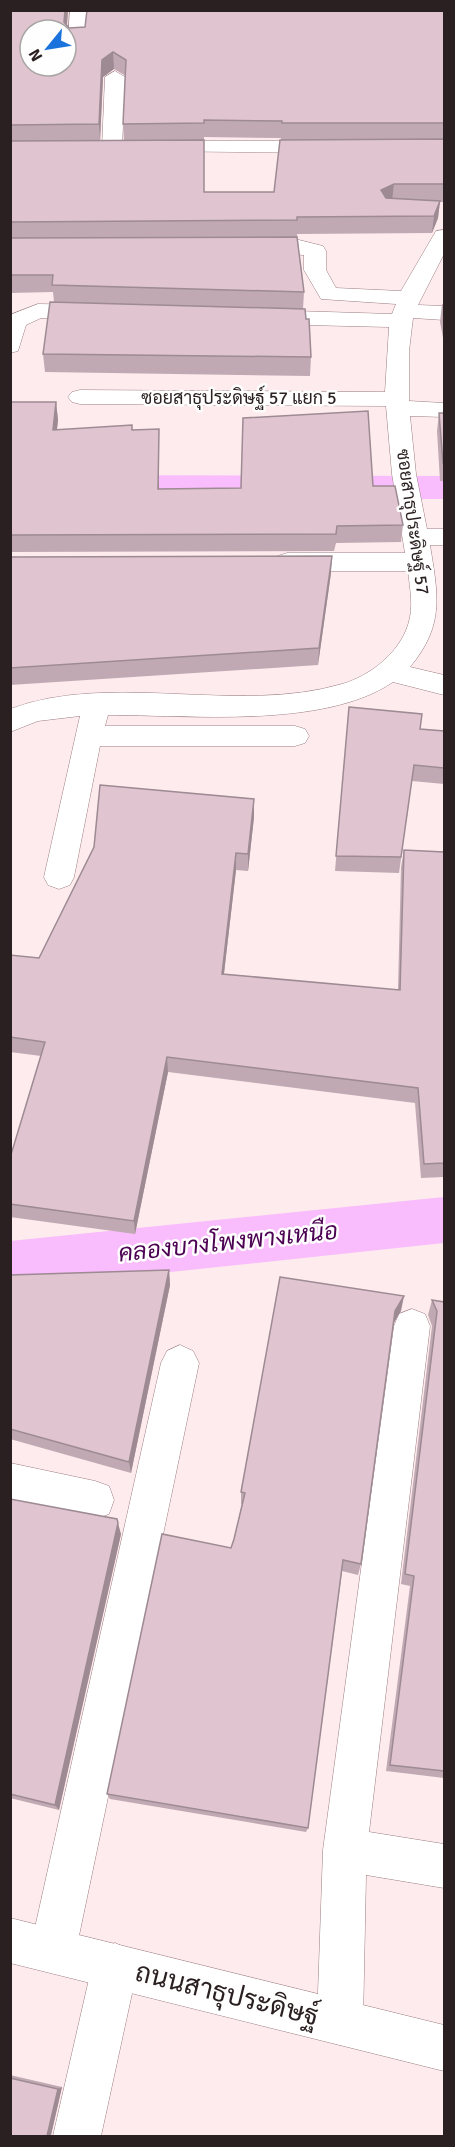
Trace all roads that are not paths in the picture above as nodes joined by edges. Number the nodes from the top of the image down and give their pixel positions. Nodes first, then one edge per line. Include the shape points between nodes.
1 (115, 77) dead end
2 (112, 147) junction
3 (339, 147) edge
4 (90, 148) edge
5 (444, 236) edge
6 (230, 246) edge
7 (405, 310) junction
8 (119, 312) edge
9 (444, 313) edge
10 (237, 316) edge
11 (10, 346) edge
12 (80, 397) dead end
13 (397, 403) junction
14 (444, 410) edge
15 (416, 537) junction
16 (444, 537) edge
17 (257, 562) edge
18 (388, 671) junction
19 (444, 685) edge
20 (97, 705) junction
21 (13, 719) edge
22 (88, 736) junction
23 (295, 736) dead end
24 (59, 877) dead end
25 (412, 1326) dead end
26 (180, 1363) dead end
27 (10, 1482) edge
28 (95, 1500) dead end
29 (345, 1850) junction
30 (444, 1866) edge
31 (10, 1940) edge
32 (53, 1950) junction
33 (116, 1966) junction
34 (340, 2022) junction
35 (444, 2048) edge
36 (77, 2136) edge

1 - 2 street
2 - 3 street
2 - 4 street
5 - 7 street, ซอยสาธุประดิษฐ์ 57
6 - 7 street via 299,246 315,251 315,270 330,294
7 - 9 street
7 - 10 street
7 - 13 street, ซอยสาธุประดิษฐ์ 57 via 399,332
8 - 11 street via 38,311 16,321
12 - 13 street, ซอยสาธุประดิษฐ์ 57 แยก 5
13 - 14 street, ซอยสาธุประดิษฐ์ 57 แยก 5
13 - 15 street, ซอยสาธุประดิษฐ์ 57
15 - 16 street
15 - 17 street
15 - 18 street, ซอยสาธุประดิษฐ์ 57 via 426,609 413,647
18 - 19 street
18 - 20 street, ซอยสาธุประดิษฐ์ 57 via 365,687 328,698 281,703
20 - 21 street, ซอยสาธุประดิษฐ์ 57 via 60,707
20 - 22 street
22 - 23 street
22 - 24 street
25 - 29 street
26 - 32 street
27 - 28 street
29 - 30 street
29 - 34 street
31 - 32 street, ถนนสาธุประดิษฐ์
32 - 33 street, ถนนสาธุประดิษฐ์
33 - 34 street, ถนนสาธุประดิษฐ์
33 - 36 street
34 - 35 street, ถนนสาธุประดิษฐ์

